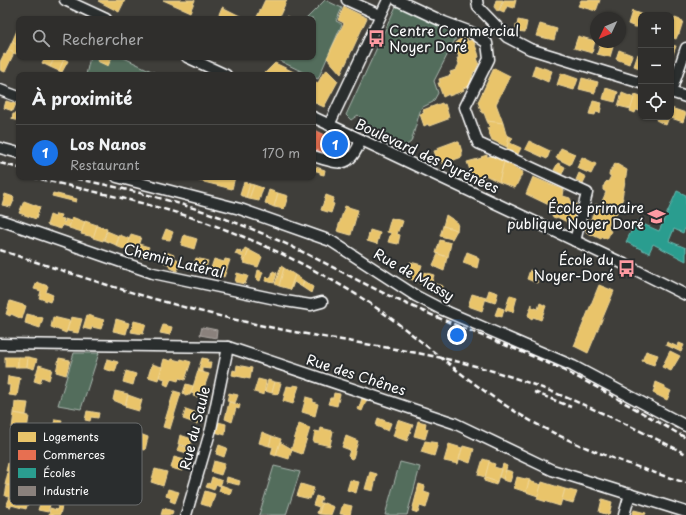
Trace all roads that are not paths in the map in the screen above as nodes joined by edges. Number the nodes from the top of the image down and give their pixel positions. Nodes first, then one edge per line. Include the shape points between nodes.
1 (65, 0) edge
2 (347, 0) edge
3 (388, 0) edge
4 (397, 0) edge
5 (477, 4) edge
6 (380, 15) junction
7 (100, 16) edge
8 (686, 48) edge
9 (194, 60) edge
10 (220, 72) edge
11 (638, 81) edge
12 (674, 84) edge
13 (0, 90) edge
14 (674, 93) edge
15 (16, 96) edge
16 (686, 97) edge
17 (316, 119) edge
18 (328, 125) junction
19 (361, 140) junction
20 (0, 148) edge
21 (16, 152) edge
22 (316, 157) edge
23 (129, 180) edge
24 (0, 220) edge
25 (575, 241) junction
26 (686, 295) edge
27 (322, 302) dead end
28 (0, 344) edge
29 (228, 348) junction
30 (686, 426) edge
31 (630, 494) junction
32 (686, 512) edge
33 (186, 515) edge
34 (624, 515) edge

1 - 7 street
2 - 6 street
3 - 6 street
4 - 25 street via 472,32 487,43 489,59 466,107 478,143 587,193
5 - 11 street via 507,37 530,49
6 - 18 street
8 - 12 street
9 - 10 street
13 - 15 street
14 - 16 street
17 - 18 street, Boulevard des Pyrénées
18 - 19 street, Boulevard des Pyrénées
19 - 22 street via 355,155 346,162 337,163
19 - 25 street, Boulevard des Pyrénées
20 - 21 street
23 - 30 street, Rue de Massy via 240,209 331,241 416,296 573,366
24 - 27 street, Chemin Latéral via 153,273 285,301 311,305
25 - 26 street, Boulevard des Pyrénées
28 - 29 street, Rue des Chênes
29 - 31 street, Rue des Chênes via 454,423 552,470
29 - 33 street, Rue du Saule via 211,429
31 - 32 street, Rue des Chênes
31 - 34 street

